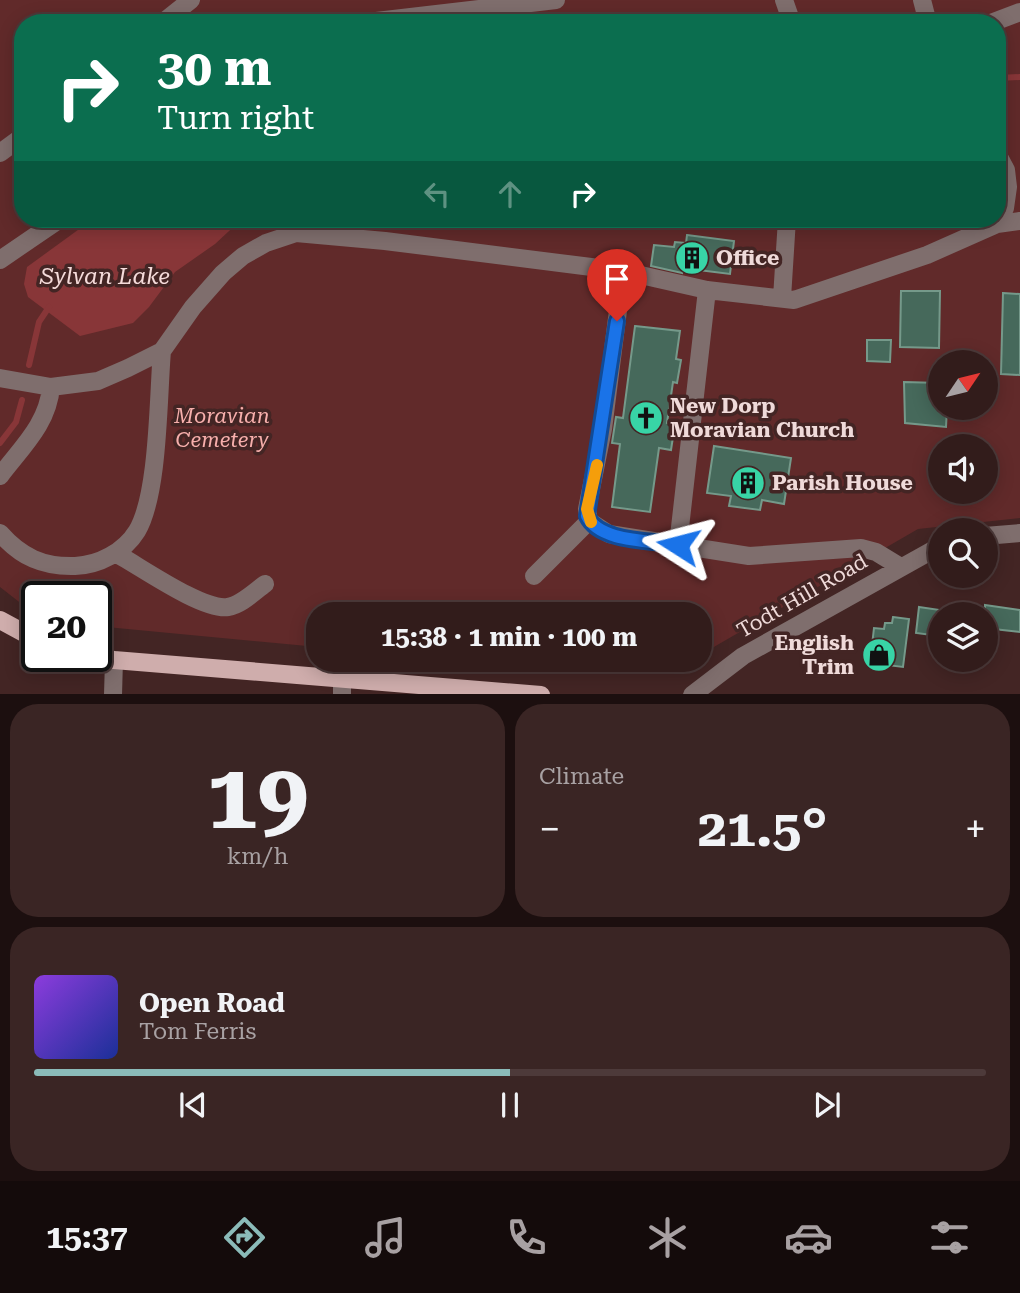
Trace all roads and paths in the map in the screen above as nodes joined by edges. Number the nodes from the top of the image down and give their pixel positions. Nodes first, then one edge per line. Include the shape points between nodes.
1 (191, 0) edge
2 (556, 0) edge
3 (173, 14) edge
4 (436, 14) edge
5 (1006, 170) edge
6 (1006, 201) edge
7 (47, 228) edge
8 (302, 228) edge
9 (321, 228) edge
10 (786, 228) edge
11 (987, 228) edge
12 (0, 260) edge
13 (623, 271) junction
14 (707, 290) junction
15 (782, 298) junction
16 (162, 351) junction
17 (0, 378) edge
18 (51, 387) junction
19 (0, 476) edge
20 (589, 521) junction
21 (0, 533) edge
22 (1020, 533) edge
23 (998, 535) edge
24 (678, 545) junction
25 (928, 552) edge
26 (117, 554) junction
27 (899, 566) junction
28 (534, 576) dead end
29 (265, 584) dead end
30 (0, 620) edge
31 (21, 631) edge
32 (112, 659) edge
33 (108, 672) edge
34 (342, 688) edge
35 (113, 694) edge
36 (513, 694) edge
37 (693, 694) edge

1 - 3 street
2 - 4 street
5 - 6 street
7 - 12 street
8 - 16 street via 243,256 223,273
9 - 13 street
10 - 15 street
11 - 15 street via 874,275 794,300
13 - 14 street
13 - 20 street via 603,429 587,509
14 - 15 street
14 - 24 street
16 - 18 street via 98,381
16 - 26 street via 145,513 137,531
17 - 18 street
18 - 19 street via 33,436
20 - 24 street via 609,534
20 - 28 street
21 - 26 street via 34,561 58,566 82,565
22 - 23 street
24 - 27 street via 749,556 862,548
25 - 27 street, Todt Hill Road
26 - 29 street via 169,585 221,607 232,607
27 - 37 street, Todt Hill Road via 743,656
30 - 31 main road
32 - 34 main road
33 - 35 street
34 - 36 main road

